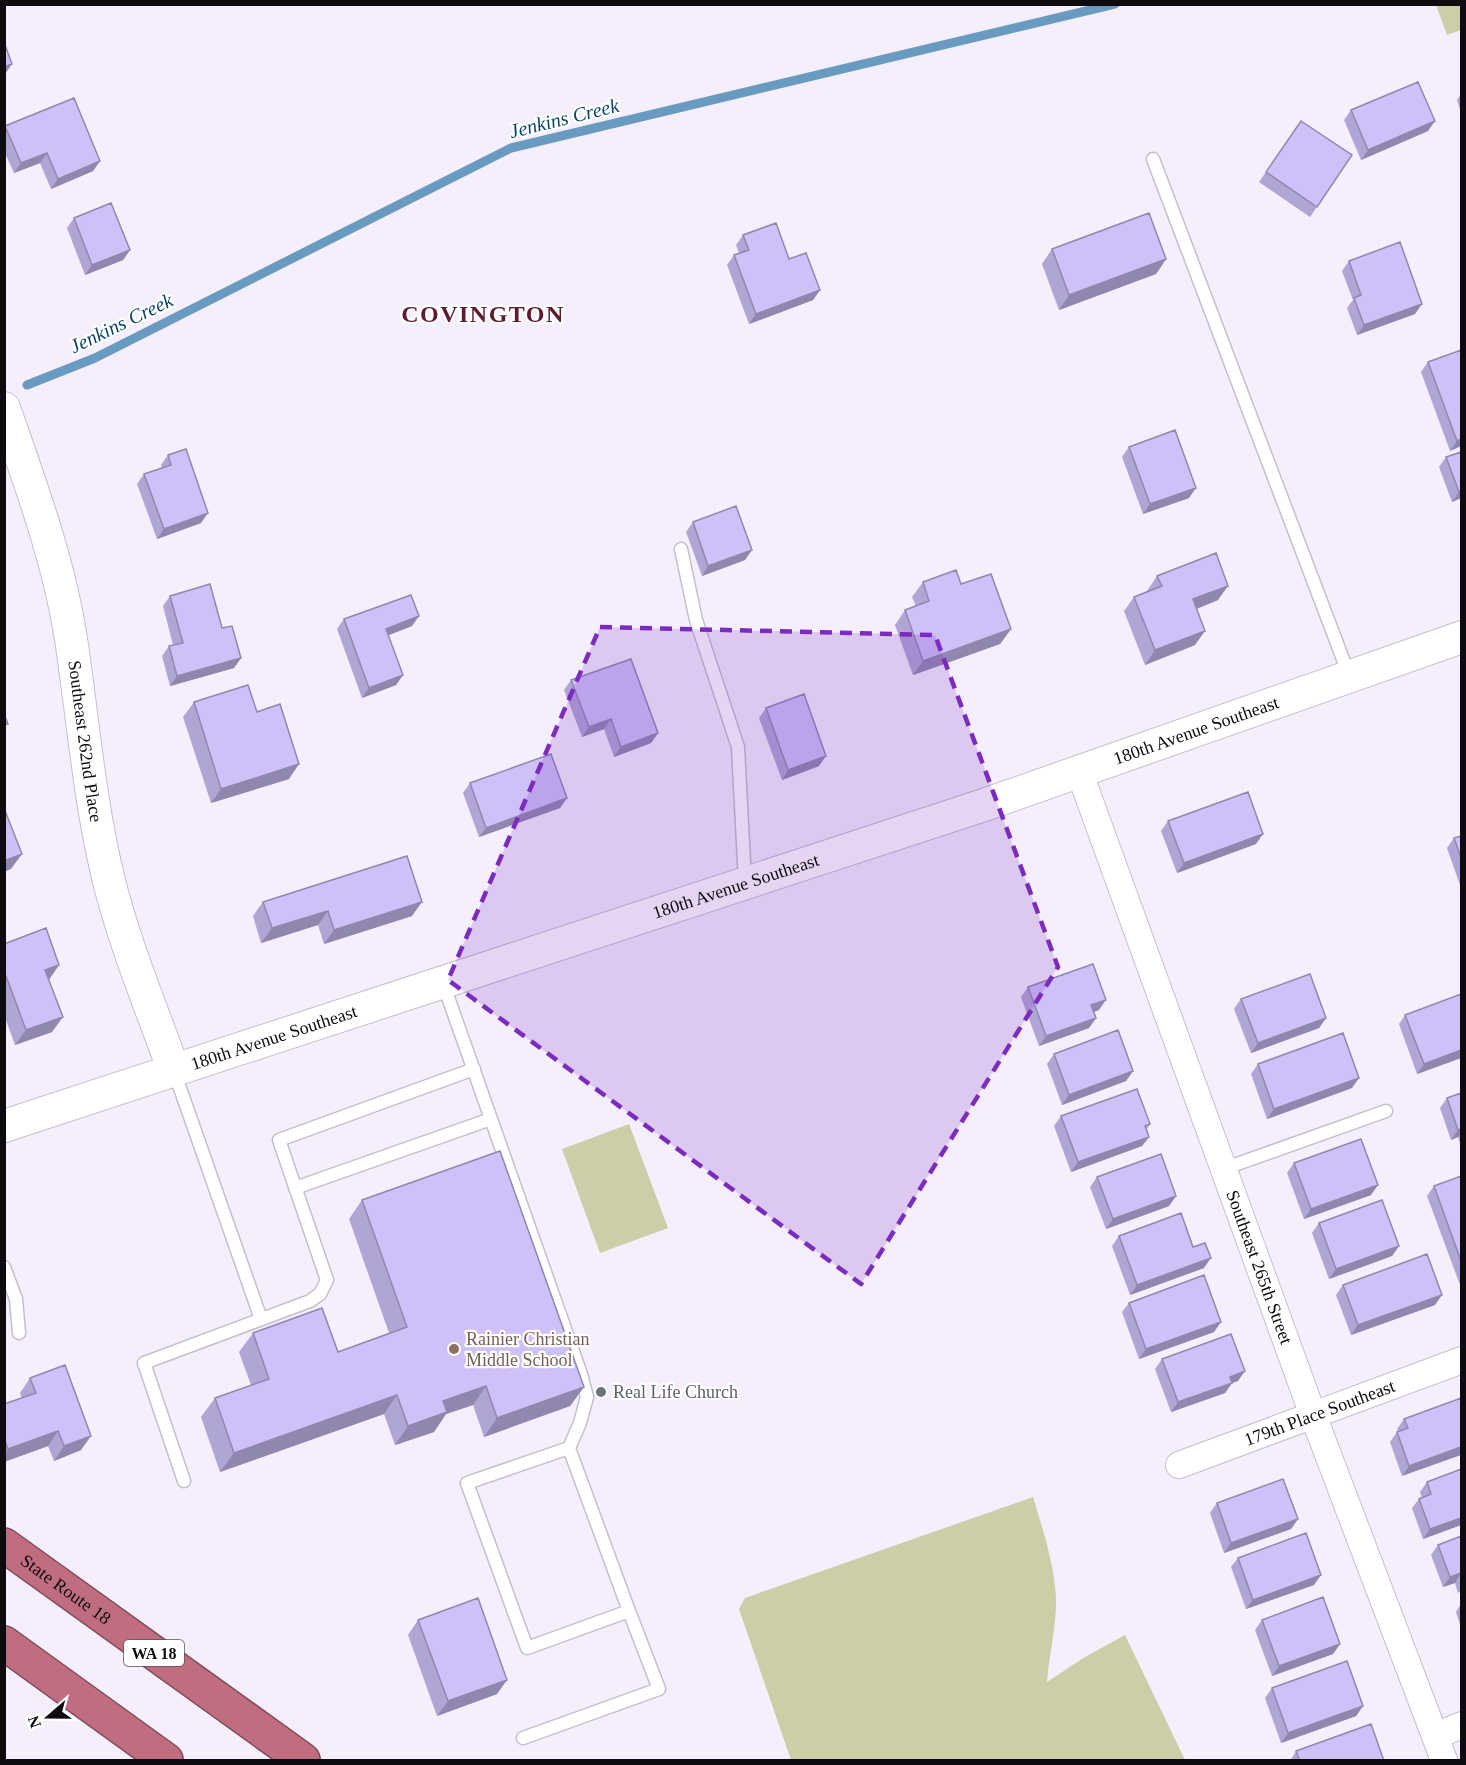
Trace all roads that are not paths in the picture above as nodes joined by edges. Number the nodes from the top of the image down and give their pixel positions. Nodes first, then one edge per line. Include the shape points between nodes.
1 (1153, 159) dead end
2 (4, 408) edge
3 (681, 549) dead end
4 (1461, 637) edge
5 (1349, 676) junction
6 (1078, 771) junction
7 (745, 883) junction
8 (443, 982) junction
9 (474, 1069) junction
10 (174, 1071) junction
11 (1386, 1111) dead end
12 (491, 1119) junction
13 (4, 1126) edge
14 (1223, 1169) junction
15 (295, 1188) junction
16 (4, 1267) edge
17 (261, 1319) junction
18 (20, 1333) dead end
19 (1461, 1360) edge
20 (1313, 1415) junction
21 (570, 1448) junction
22 (1179, 1466) dead end
23 (184, 1481) dead end
24 (4, 1545) edge
25 (629, 1611) junction
26 (4, 1643) edge
27 (1461, 1725) edge
28 (1435, 1736) junction
29 (524, 1738) dead end
30 (166, 1761) edge
31 (303, 1761) edge
32 (1444, 1761) edge

1 - 5 lane
2 - 10 street, Southeast 262nd Place via 32,487 71,637 92,801 108,879
3 - 7 lane via 696,620 738,747
4 - 5 street, 180th Avenue Southeast
5 - 6 street, 180th Avenue Southeast
6 - 7 street, 180th Avenue Southeast
6 - 14 street, Southeast 265th Street
7 - 8 street, 180th Avenue Southeast
8 - 9 lane
8 - 10 street, 180th Avenue Southeast
9 - 12 lane
9 - 15 lane via 279,1140
10 - 13 street, 180th Avenue Southeast
10 - 17 lane
11 - 14 lane
12 - 15 lane
12 - 21 lane via 587,1397
14 - 20 street, Southeast 265th Street
15 - 17 lane via 327,1280 320,1294 310,1301
16 - 18 lane via 16,1299
17 - 23 lane via 144,1363
19 - 20 street, 179th Place Southeast
20 - 22 street, 179th Place Southeast
20 - 28 street, Southeast 265th Street
21 - 25 lane
21 - 25 lane via 467,1483 527,1648
24 - 31 highway, State Route 18 / WA 18
25 - 29 lane via 659,1689
26 - 30 highway
27 - 28 street
28 - 32 street, Southeast 265th Street

